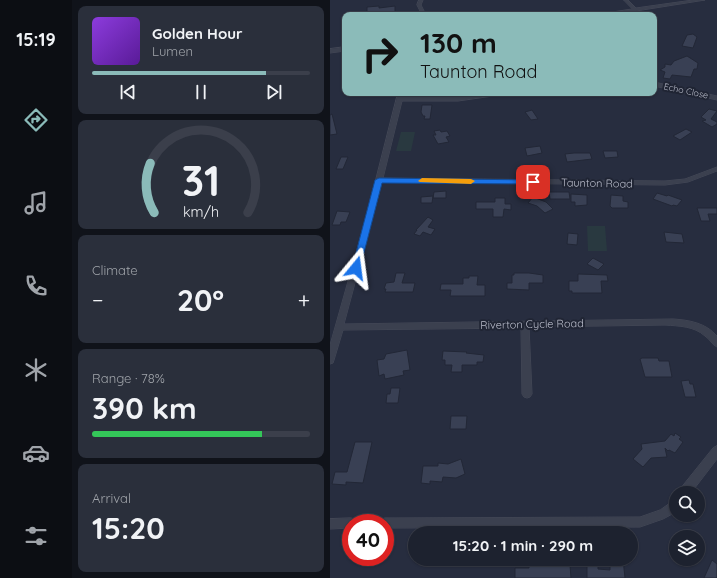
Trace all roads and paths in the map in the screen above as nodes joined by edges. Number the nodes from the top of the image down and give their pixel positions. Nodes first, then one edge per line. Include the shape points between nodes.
1 (421, 0) edge
2 (626, 0) edge
3 (703, 0) edge
4 (636, 10) junction
5 (422, 12) edge
6 (620, 12) edge
7 (342, 49) edge
8 (330, 51) edge
9 (657, 85) edge
10 (401, 96) edge
11 (479, 96) edge
12 (717, 98) edge
13 (717, 169) edge
14 (379, 180) junction
15 (524, 324) junction
16 (339, 327) junction
17 (717, 343) edge
18 (330, 360) edge
19 (527, 394) dead end
20 (717, 451) edge
21 (690, 486) edge
22 (669, 510) edge
23 (394, 523) edge
24 (330, 524) edge
25 (342, 524) edge

1 - 5 street via 419,5
2 - 4 street
3 - 4 street
4 - 6 street
7 - 8 street
9 - 12 street, Echo Close
10 - 11 street via 458,99
10 - 14 street
13 - 14 street, Taunton Road via 686,181 665,184
14 - 16 street
15 - 16 street, Riverton Cycle Road
15 - 17 street, Riverton Cycle Road via 687,324 701,327 714,337
15 - 19 street
16 - 18 street
20 - 21 street
22 - 23 street via 640,522
24 - 25 street

